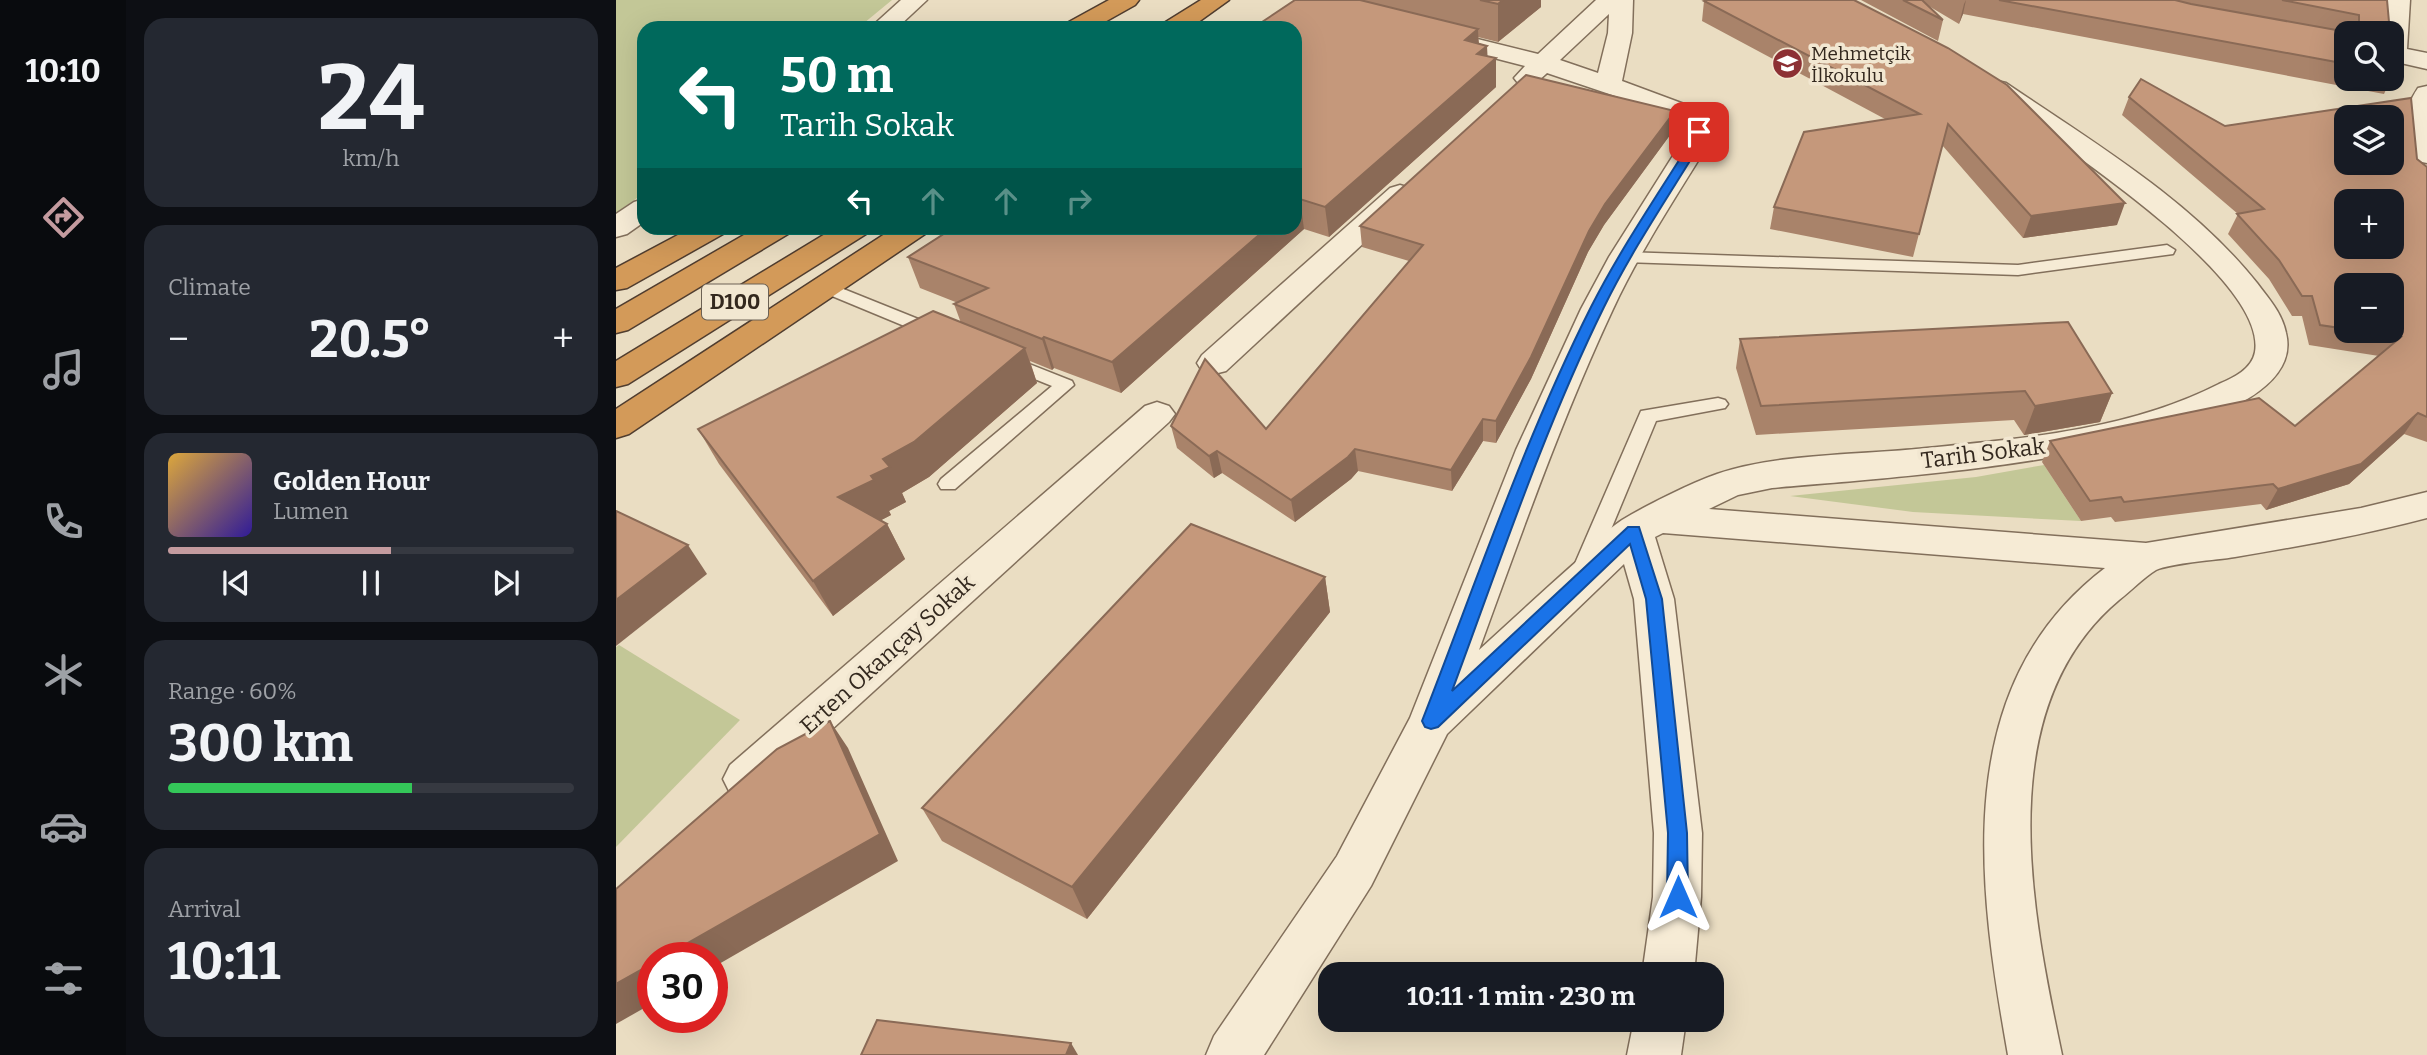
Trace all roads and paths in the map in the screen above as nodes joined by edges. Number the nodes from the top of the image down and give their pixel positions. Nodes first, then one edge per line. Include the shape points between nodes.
1 (915, 0) edge
2 (1217, 0) edge
3 (1245, 0) edge
4 (1610, 0) edge
5 (1621, 0) edge
6 (2398, 0) edge
7 (1136, 4) edge
8 (890, 21) edge
9 (1094, 21) edge
10 (1118, 21) edge
11 (1184, 21) edge
12 (1214, 21) edge
13 (2396, 21) edge
14 (1412, 30) edge
15 (2404, 56) edge
16 (2427, 61) edge
17 (1544, 63) junction
18 (1976, 76) edge
19 (1608, 84) junction
20 (2427, 94) edge
21 (1502, 101) edge
22 (2427, 155) edge
23 (1420, 176) edge
24 (637, 213) edge
25 (616, 228) edge
26 (699, 235) edge
27 (765, 235) edge
28 (844, 235) edge
29 (904, 235) edge
30 (2167, 250) dead end
31 (1624, 257) junction
32 (616, 281) edge
33 (826, 287) junction
34 (616, 323) edge
35 (951, 338) edge
36 (989, 354) edge
37 (1214, 363) dead end
38 (616, 376) edge
39 (1718, 404) dead end
40 (1157, 414) dead end
41 (616, 426) edge
42 (948, 484) dead end
43 (2427, 505) edge
44 (1645, 525) junction
45 (2146, 557) junction
46 (1576, 585) junction
47 (1431, 721) junction
48 (715, 806) edge
49 (1670, 962) edge
50 (1658, 1032) edge
51 (1233, 1055) edge
52 (1654, 1055) edge
53 (2035, 1055) edge

1 - 8 street
2 - 11 highway
3 - 12 highway
4 - 17 street
5 - 19 street via 1620,33
6 - 13 street
7 - 9 highway
7 - 10 highway
14 - 17 street
15 - 16 street
17 - 19 street
17 - 21 street
18 - 44 street, Tarih Sokak via 2133,183 2221,258 2262,312 2272,352 2266,368 2250,383 2165,422 2003,453 1772,475 1728,484
19 - 31 street via 1683,113 1699,132
20 - 22 street via 2418,133
23 - 37 street
24 - 25 street
26 - 32 highway
27 - 34 highway, D100
28 - 38 highway, D100
29 - 33 highway
30 - 31 lane via 2018,270
31 - 47 street via 1534,450
33 - 35 lane
33 - 41 highway
36 - 42 lane via 1065,385
39 - 46 lane via 1648,416
40 - 48 street, Erten Okançay Sokak
43 - 45 street via 2361,522
44 - 45 street
44 - 46 street, Tarih Sokak
44 - 49 street via 1678,833 1678,897
45 - 53 street via 2078,614 2045,661 2019,723 2006,795 2007,866 2019,974
46 - 47 street, Tarih Sokak
47 - 51 street via 1354,871
50 - 52 street

